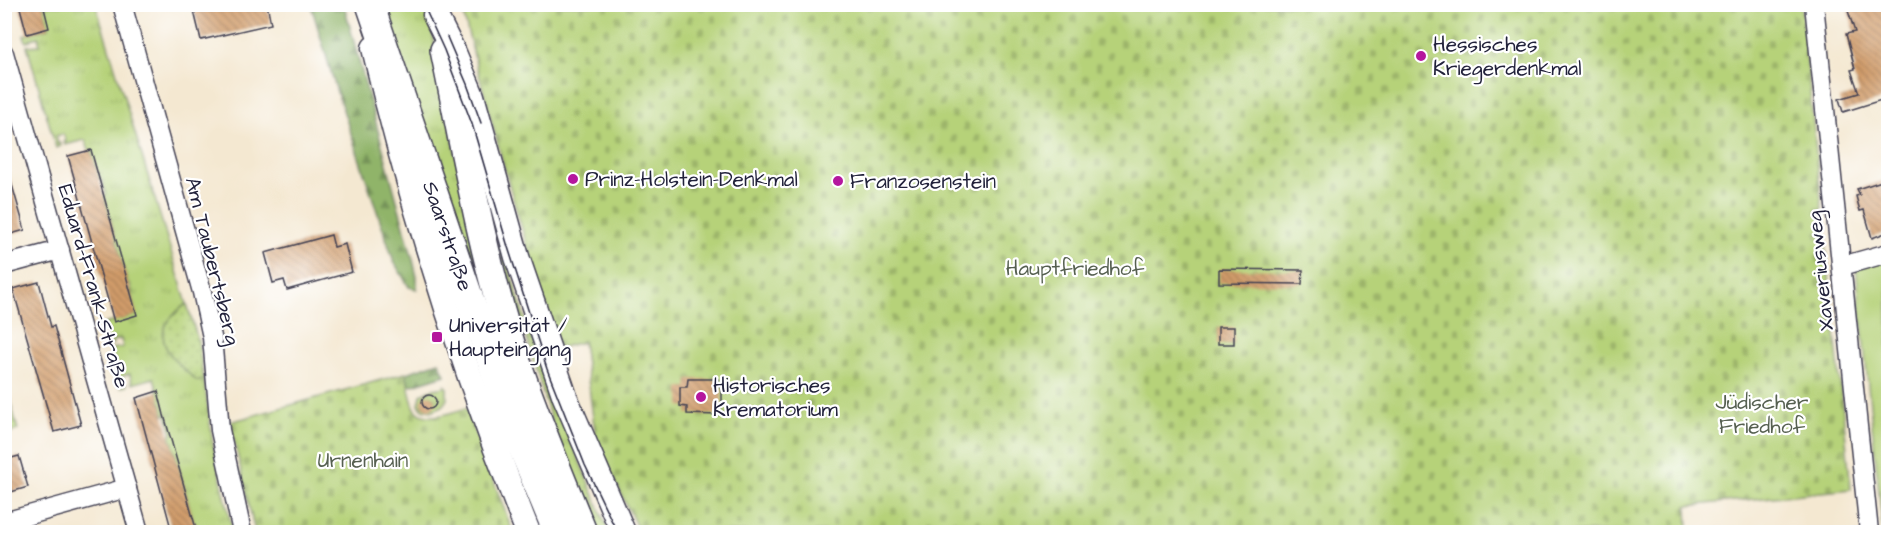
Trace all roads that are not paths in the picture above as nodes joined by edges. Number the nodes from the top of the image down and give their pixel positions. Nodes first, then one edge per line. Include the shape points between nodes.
1 (122, 4) edge
2 (364, 4) edge
3 (370, 4) edge
4 (1814, 4) edge
5 (434, 10) edge
6 (444, 50) joint
7 (4, 52) edge
8 (60, 250) junction
9 (1888, 253) edge
10 (4, 265) edge
11 (1842, 266) junction
12 (127, 488) junction
13 (4, 522) edge
14 (139, 532) edge
15 (242, 532) edge
16 (528, 532) edge
17 (557, 532) edge
18 (584, 532) edge
19 (623, 532) edge
20 (1869, 532) edge

1 - 15 street, Am Taubertsberg via 209,326 220,430
2 - 16 main road, Saarstraße via 397,145 444,304
3 - 17 highway, Saarstraße via 513,426
4 - 11 street, Xaveriusweg
5 - 6 main road, Saarstraße
5 - 19 main road, Saarstraße via 472,96 517,256 565,397
6 - 18 highway, Saarstraße via 487,254 513,352
7 - 8 street, Eduard-Frank-Straße
8 - 10 street
8 - 12 street, Eduard-Frank-Straße
9 - 11 street
11 - 20 street, Xaveriusweg
12 - 13 street
12 - 14 street, Eduard-Frank-Straße

